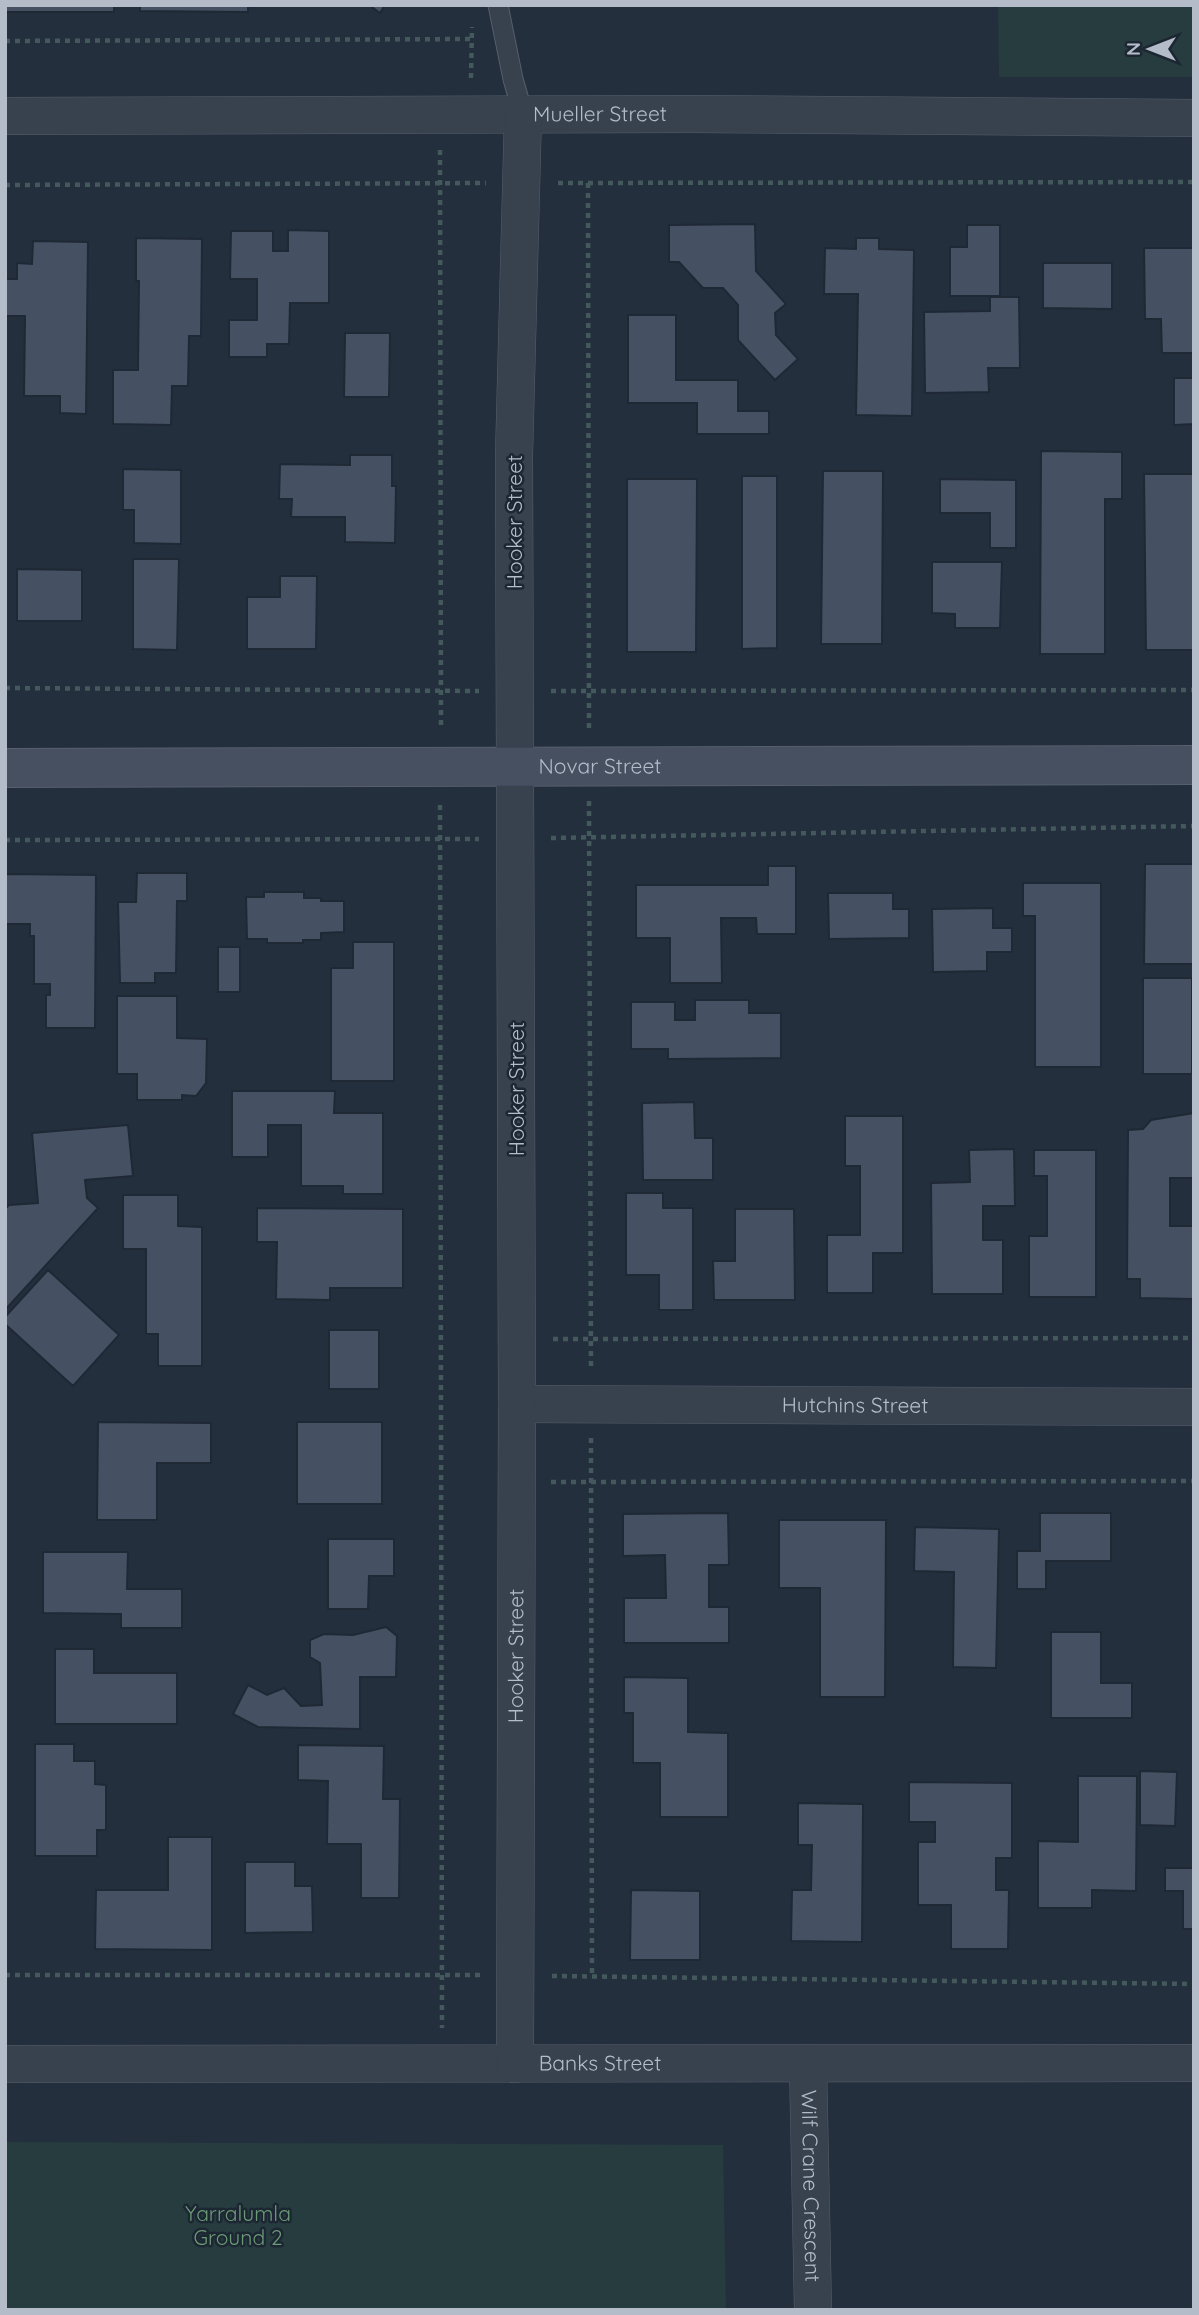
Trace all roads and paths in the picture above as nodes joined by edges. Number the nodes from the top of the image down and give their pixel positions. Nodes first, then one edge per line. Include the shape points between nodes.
1 (498, 5) edge
2 (472, 16) dead end
3 (471, 39) junction
4 (5, 41) edge
5 (456, 114) junction
6 (523, 114) junction
7 (5, 116) edge
8 (1194, 118) edge
9 (1194, 182) edge
10 (440, 183) junction
11 (523, 183) junction
12 (588, 183) junction
13 (5, 185) edge
14 (5, 688) edge
15 (1194, 690) edge
16 (441, 691) junction
17 (516, 691) junction
18 (590, 691) junction
19 (1194, 765) edge
20 (590, 766) junction
21 (441, 767) junction
22 (516, 767) junction
23 (5, 768) edge
24 (1194, 826) edge
25 (516, 838) junction
26 (588, 839) junction
27 (5, 840) edge
28 (438, 840) junction
29 (1194, 1338) edge
30 (517, 1339) junction
31 (591, 1339) junction
32 (517, 1404) junction
33 (591, 1405) junction
34 (1194, 1407) edge
35 (517, 1481) junction
36 (1194, 1481) edge
37 (591, 1482) junction
38 (5, 1975) edge
39 (442, 1975) junction
40 (515, 1975) junction
41 (592, 1976) junction
42 (1194, 1984) edge
43 (442, 2063) junction
44 (515, 2063) junction
45 (808, 2063) junction
46 (1194, 2063) edge
47 (5, 2064) edge
48 (813, 2310) edge

1 - 6 lane
2 - 3 path
3 - 4 path
3 - 5 path
5 - 6 street, Mueller Street
5 - 7 street, Mueller Street
5 - 10 path
6 - 8 street, Mueller Street
6 - 11 street, Hooker Street
9 - 12 path
10 - 11 path
10 - 13 path
10 - 16 path
11 - 12 path
11 - 17 street, Hooker Street via 514,456
12 - 18 path
14 - 16 path
15 - 18 path
16 - 17 path
16 - 21 path
17 - 18 path
17 - 22 street, Hooker Street
18 - 20 path
19 - 20 main road, Novar Street
20 - 22 main road, Novar Street
20 - 26 path
21 - 22 main road, Novar Street
21 - 23 main road, Novar Street
21 - 28 path
22 - 25 street, Hooker Street
24 - 26 path
25 - 26 path
25 - 28 path
25 - 30 street, Hooker Street
26 - 31 path
27 - 28 path
28 - 39 path
29 - 31 path
30 - 31 path
30 - 32 street, Hooker Street
31 - 33 path
32 - 33 street, Hutchins Street
32 - 35 street, Hooker Street
33 - 34 street, Hutchins Street
33 - 37 path
35 - 37 path
35 - 40 street, Hooker Street
36 - 37 path
37 - 41 path
38 - 39 path
39 - 40 path
39 - 43 path
40 - 41 path
40 - 44 street, Hooker Street
41 - 42 path
43 - 44 street, Banks Street
43 - 47 street, Banks Street
44 - 45 street, Banks Street
45 - 46 street, Banks Street
45 - 48 street, Wilf Crane Crescent

